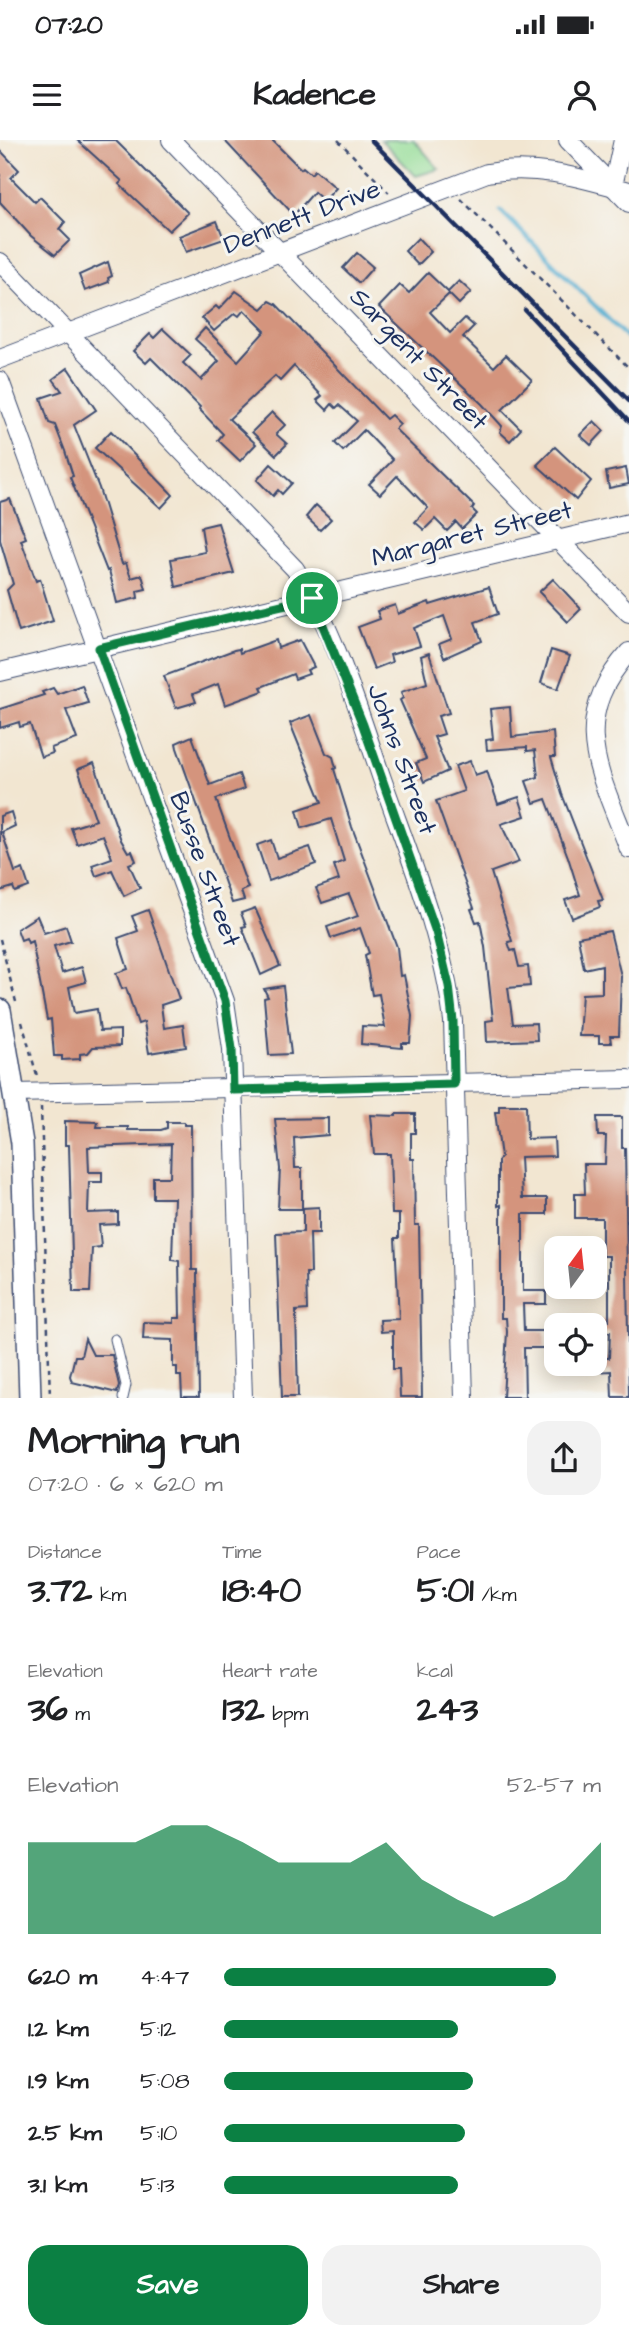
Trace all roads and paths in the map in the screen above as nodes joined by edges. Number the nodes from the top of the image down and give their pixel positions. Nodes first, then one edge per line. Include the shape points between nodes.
1 (171, 140) edge
2 (338, 140) edge
3 (568, 140) edge
4 (623, 140) edge
5 (621, 188) edge
6 (387, 191) dead end
7 (462, 201) dead end
8 (629, 203) edge
9 (280, 253) junction
10 (0, 262) edge
11 (69, 333) junction
12 (0, 359) edge
13 (629, 368) edge
14 (0, 380) edge
15 (629, 523) edge
16 (557, 539) junction
17 (312, 598) junction
18 (629, 613) edge
19 (99, 648) junction
20 (629, 652) edge
21 (0, 672) edge
22 (629, 849) edge
23 (0, 1010) edge
24 (629, 1079) edge
25 (454, 1084) junction
26 (233, 1090) junction
27 (15, 1093) junction
28 (42, 1117) dead end
29 (115, 1339) dead end
30 (30, 1398) edge
31 (50, 1398) edge
32 (122, 1398) edge
33 (243, 1398) edge
34 (464, 1398) edge

1 - 9 street, Sargent Street
2 - 6 path
3 - 5 street
4 - 5 street
5 - 8 street
5 - 9 street, Dennett Drive via 550,171 487,173
7 - 13 path
9 - 11 street, Dennett Drive
9 - 16 street, Sargent Street
10 - 11 street, Johns Street
11 - 12 street, Dennett Drive
11 - 17 street, Johns Street via 295,569
14 - 19 street, Busse Street
15 - 16 street, Margaret Street
16 - 17 street, Margaret Street
16 - 18 street, Sargent Street
17 - 19 street, Margaret Street
17 - 25 street, Johns Street via 363,725 436,932 451,998
19 - 21 street, Margaret Street
19 - 26 street, Busse Street via 225,1001
20 - 22 street via 604,685 594,714 593,735 598,765
23 - 27 street
24 - 25 street
25 - 26 street
25 - 34 street, Johns Street
26 - 27 street
26 - 33 street, Busse Street
27 - 30 street via 22,1143
28 - 31 path
29 - 32 lane via 125,1385

